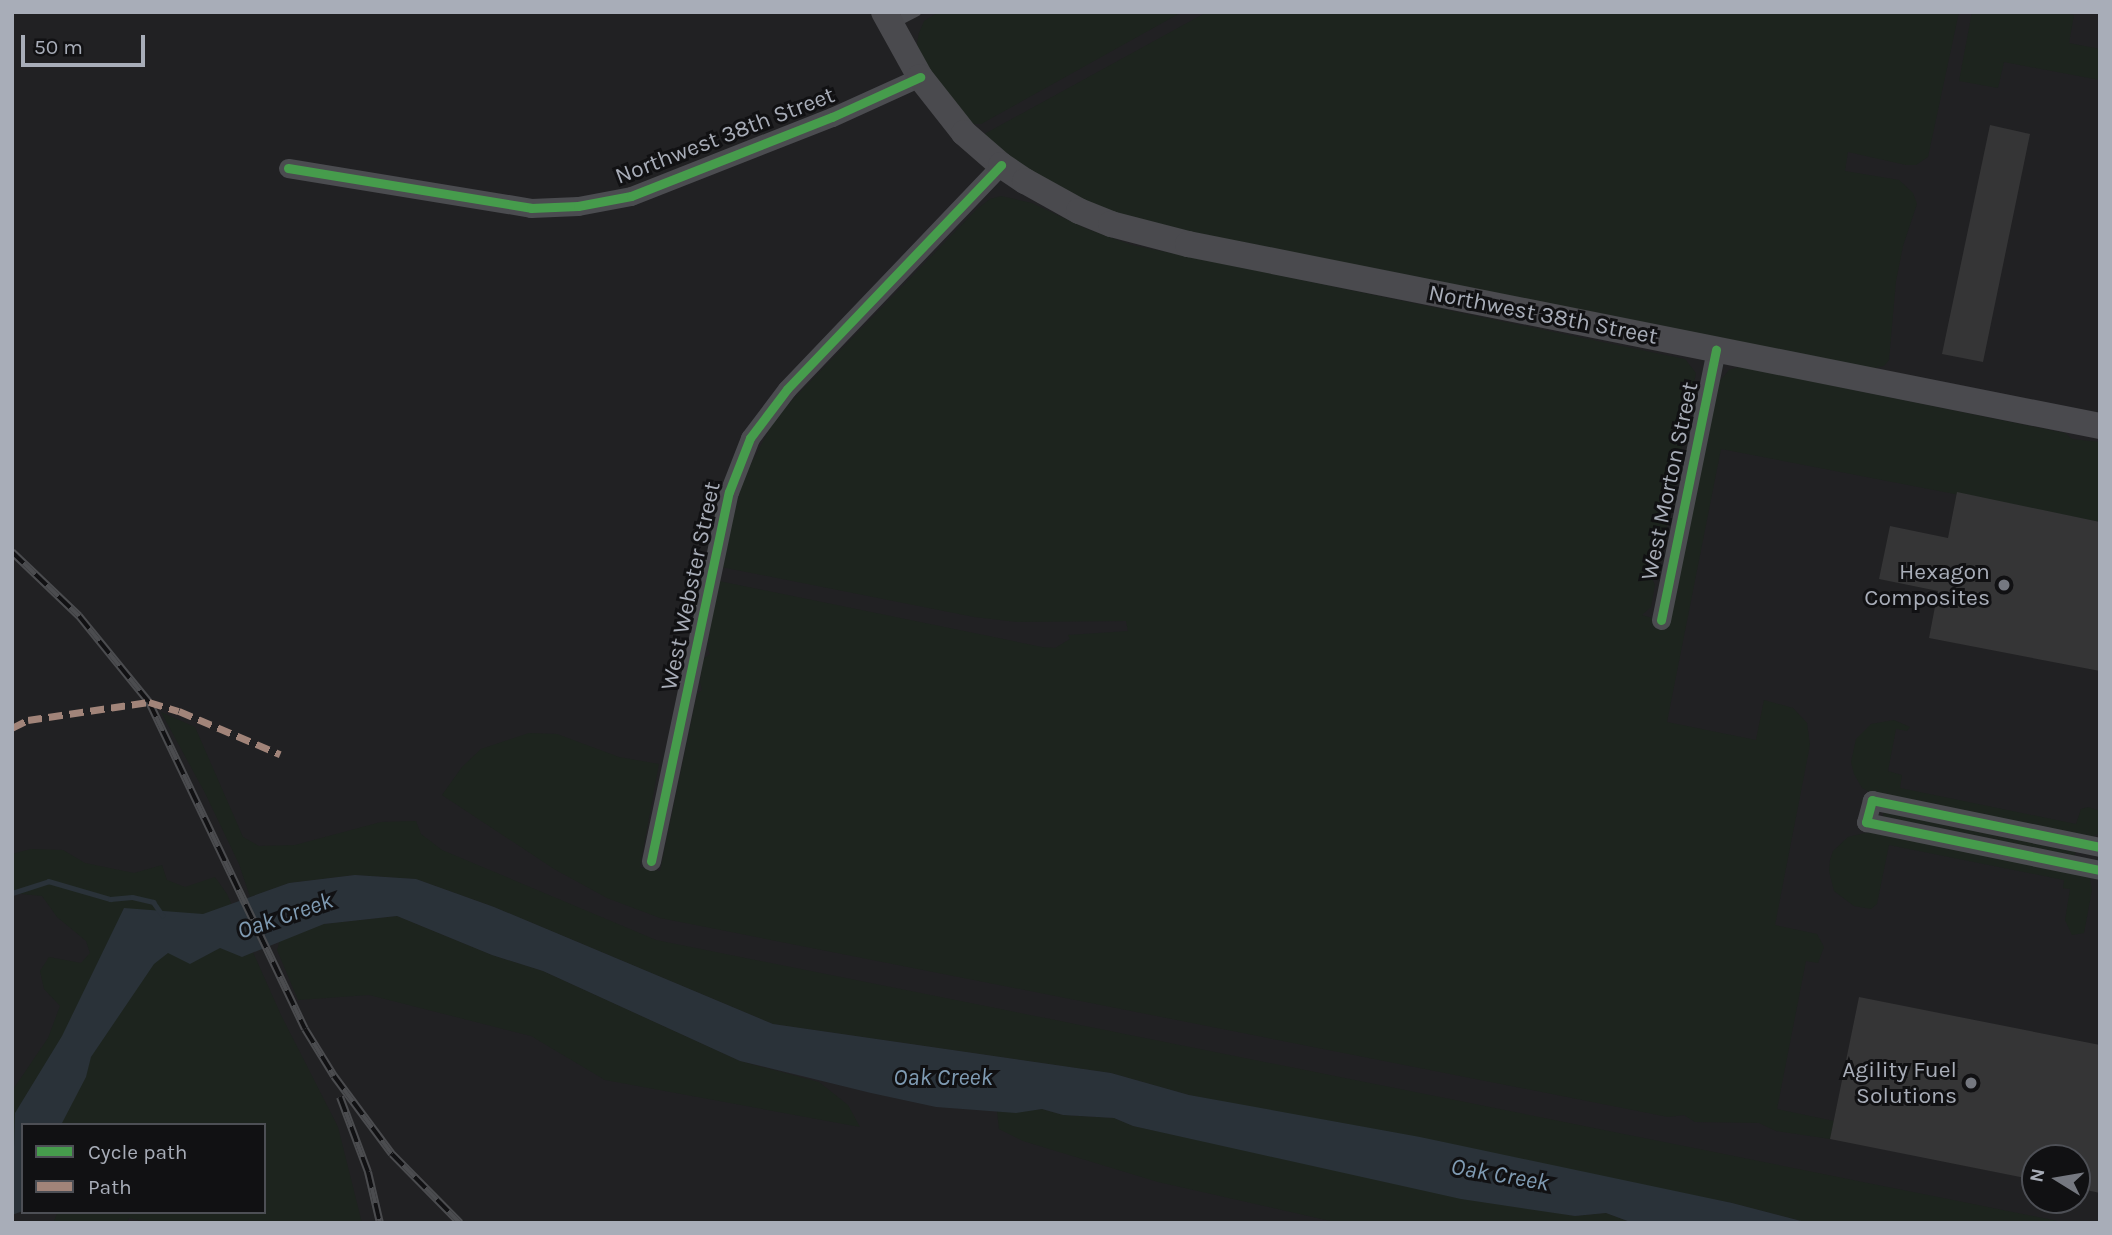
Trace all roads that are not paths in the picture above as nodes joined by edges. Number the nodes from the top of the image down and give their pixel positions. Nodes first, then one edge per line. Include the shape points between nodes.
1 (916, 12) edge
2 (887, 18) edge
3 (920, 77) junction
4 (1001, 165) junction
5 (288, 168) dead end
6 (1716, 350) junction
7 (2100, 426) edge
8 (1661, 620) dead end
9 (2100, 847) edge
10 (651, 861) dead end
11 (2100, 870) edge

1 - 2 lane
2 - 3 main road, Northwest 38th Street
3 - 4 main road, Northwest 38th Street via 964,133
3 - 5 street, Northwest 38th Street via 832,117 631,195 578,206 531,208
4 - 6 main road, Northwest 38th Street via 1079,211 1149,236
4 - 10 street, West Webster Street via 788,389 750,438 726,505
6 - 7 main road, Northwest 38th Street
6 - 8 street, West Morton Street
9 - 11 street via 1872,800 1866,822

